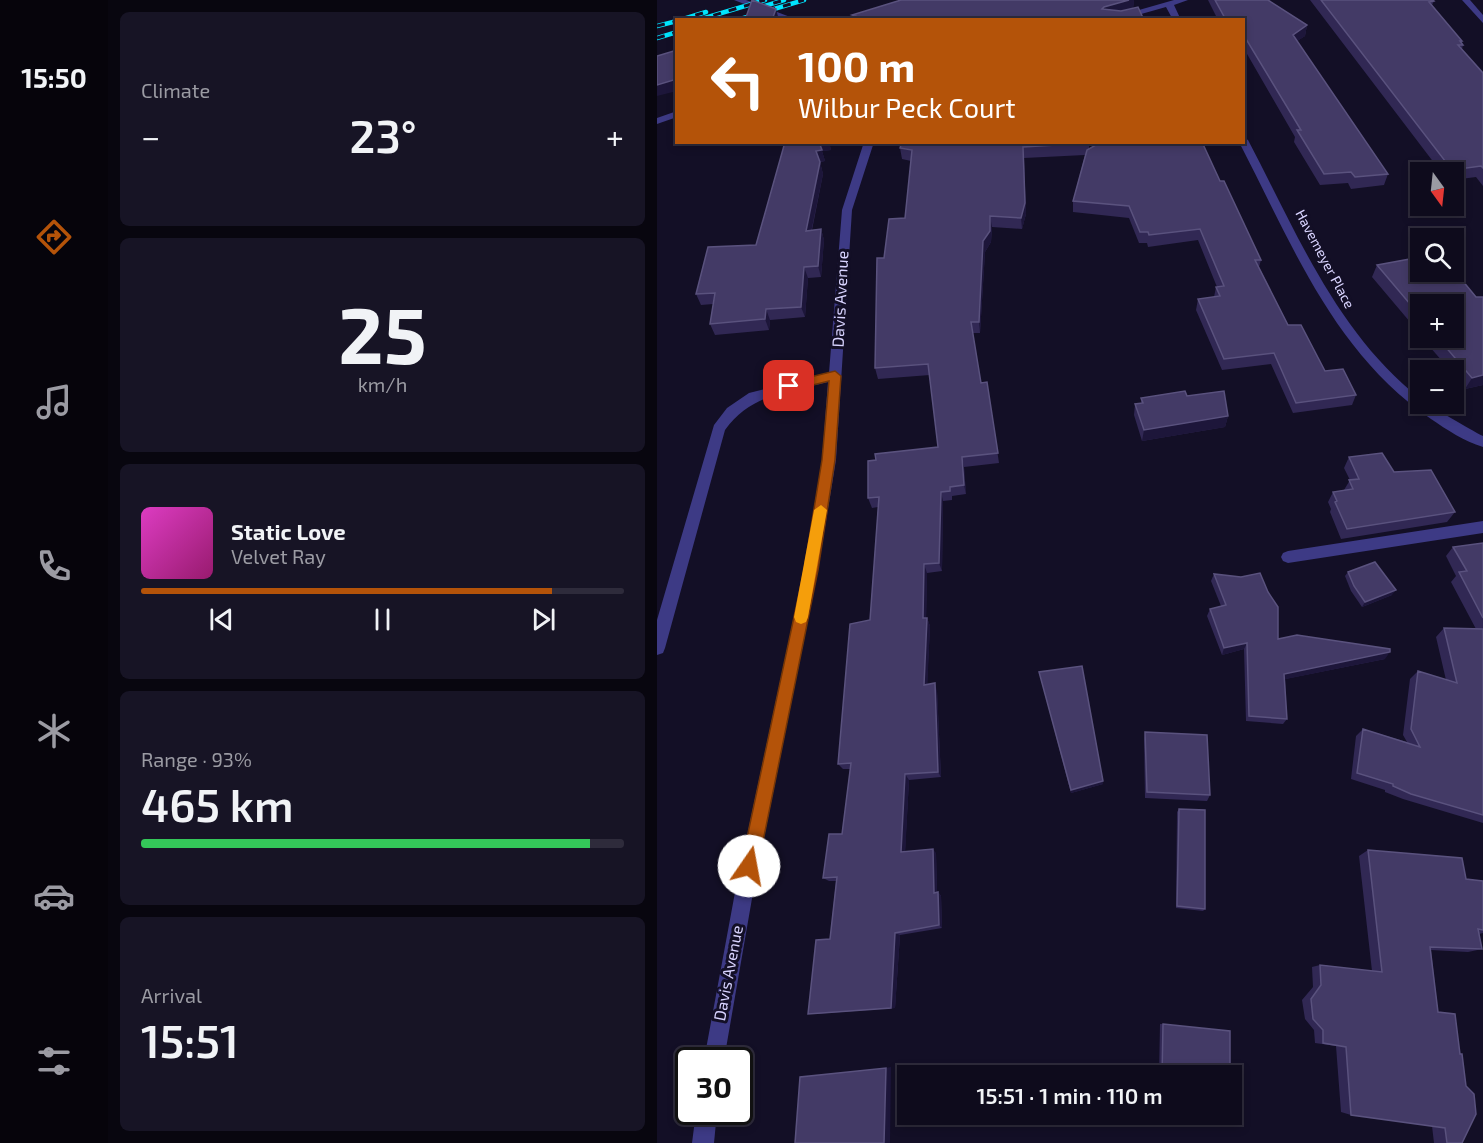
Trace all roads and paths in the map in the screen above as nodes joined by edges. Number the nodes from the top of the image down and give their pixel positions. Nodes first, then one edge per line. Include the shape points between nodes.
1 (738, 0) edge
2 (1184, 0) edge
3 (1466, 0) edge
4 (1169, 4) junction
5 (788, 18) edge
6 (1116, 18) edge
7 (1176, 18) edge
8 (1483, 20) edge
9 (675, 115) edge
10 (657, 121) edge
11 (868, 144) edge
12 (1245, 144) edge
13 (835, 376) junction
14 (1483, 442) edge
15 (1483, 527) edge
16 (1288, 557) dead end
17 (657, 648) edge
18 (716, 1047) edge
19 (705, 1125) edge
20 (703, 1143) edge

1 - 5 street
2 - 4 street
3 - 8 street
4 - 6 street
4 - 7 street
9 - 10 street
11 - 13 street, Davis Avenue via 847,210
12 - 14 street, Havemeyer Place via 1329,304 1352,338 1414,402
13 - 17 street via 755,396 732,411 719,429
13 - 18 street, Davis Avenue via 829,460 811,570
15 - 16 street
19 - 20 street

